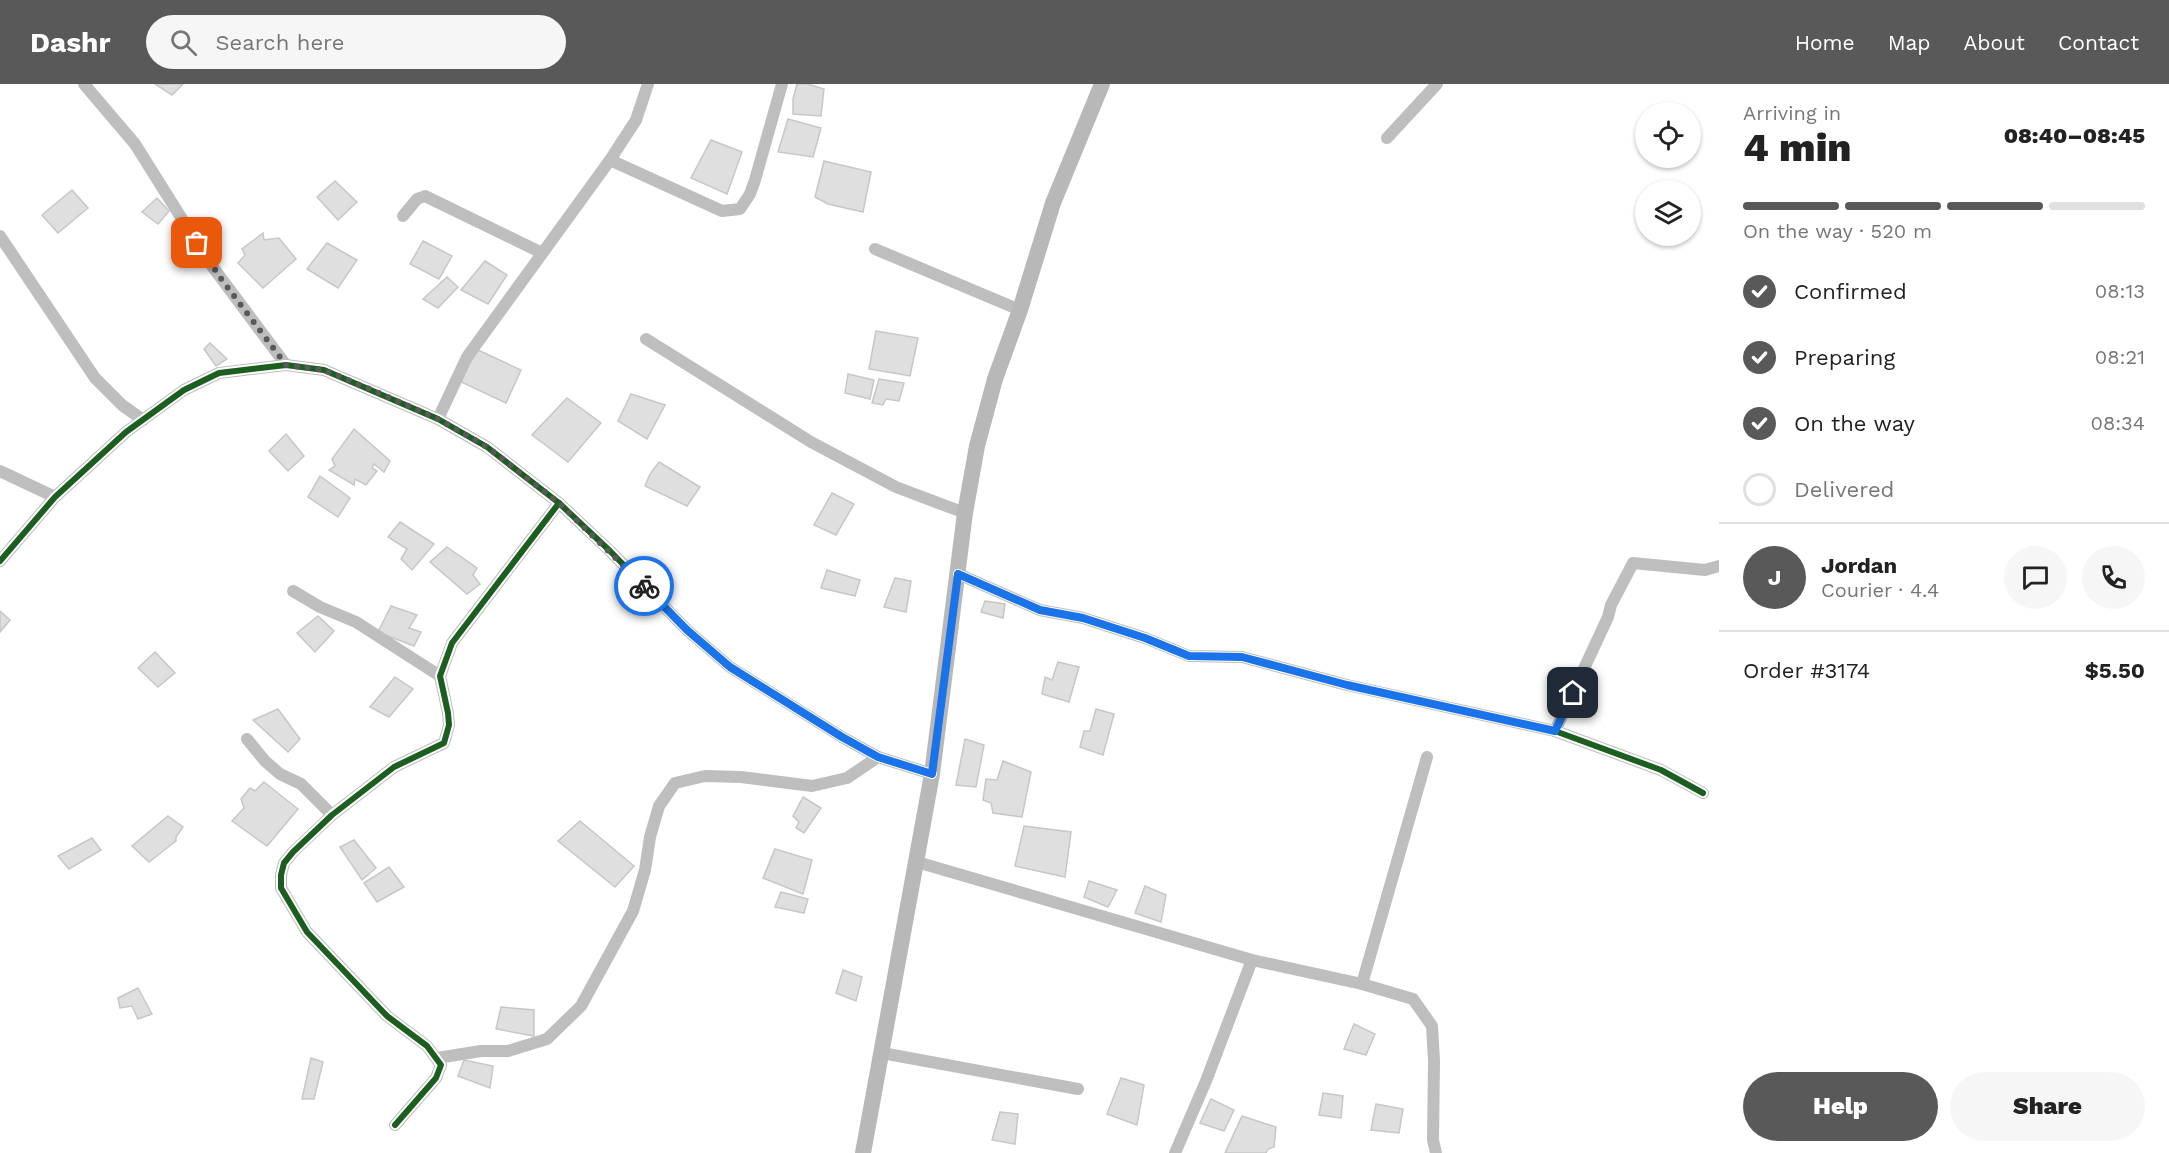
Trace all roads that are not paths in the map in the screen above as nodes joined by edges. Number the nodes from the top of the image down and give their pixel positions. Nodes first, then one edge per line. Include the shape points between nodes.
1 (84, 84) edge
2 (648, 84) edge
3 (782, 84) edge
4 (1102, 84) edge
5 (1437, 84) edge
6 (1387, 138) dead end
7 (610, 160) junction
8 (403, 216) dead end
9 (0, 236) edge
10 (875, 249) dead end
11 (542, 253) junction
12 (1020, 310) junction
13 (646, 339) dead end
14 (286, 365) junction
15 (438, 419) junction
16 (143, 420) junction
17 (0, 471) edge
18 (55, 497) junction
19 (559, 503) junction
20 (965, 513) junction
21 (0, 561) edge
22 (1719, 566) edge
23 (958, 574) junction
24 (293, 591) dead end
25 (440, 676) junction
26 (1555, 731) junction
27 (247, 739) dead end
28 (878, 757) junction
29 (1426, 757) dead end
30 (932, 774) junction
31 (1703, 793) dead end
32 (332, 815) junction
33 (917, 862) junction
34 (1252, 960) junction
35 (1362, 984) junction
36 (882, 1053) junction
37 (437, 1058) junction
38 (1078, 1089) dead end
39 (395, 1125) dead end
40 (863, 1153) edge
41 (1174, 1153) edge
42 (1436, 1153) edge

1 - 14 street via 135,144 209,262
2 - 7 street via 636,120
3 - 7 street via 755,180 740,208 722,211
4 - 12 main road via 1053,203
5 - 6 street
7 - 11 street
8 - 11 street via 425,196
9 - 16 street via 95,378
10 - 12 street
11 - 15 street via 467,357
12 - 20 main road via 986,406
13 - 20 street via 811,442 896,487
14 - 15 street via 324,370
14 - 16 street via 219,373 184,390
15 - 19 street via 487,447
16 - 18 street
17 - 18 street
18 - 21 street
19 - 25 street via 452,643
19 - 28 street via 687,630 730,667
20 - 23 main road
22 - 26 street via 1705,570 1633,563
23 - 26 street via 1040,610 1083,618 1189,656 1242,657 1347,685
23 - 30 main road
24 - 25 street via 356,622
25 - 32 street via 449,725 444,743 394,767
26 - 31 street via 1660,770
27 - 32 street via 265,761 301,784
28 - 30 street
28 - 37 street via 846,778 812,786 723,776 675,783 659,806 633,911 581,1006 547,1039 508,1051
29 - 35 street
30 - 33 main road
32 - 37 street via 284,863 281,888 308,932 387,1016
33 - 34 street
33 - 36 main road
34 - 35 street
34 - 41 street
35 - 42 street via 1413,999 1432,1026
36 - 38 street
36 - 40 main road
37 - 39 street via 441,1065 436,1077

